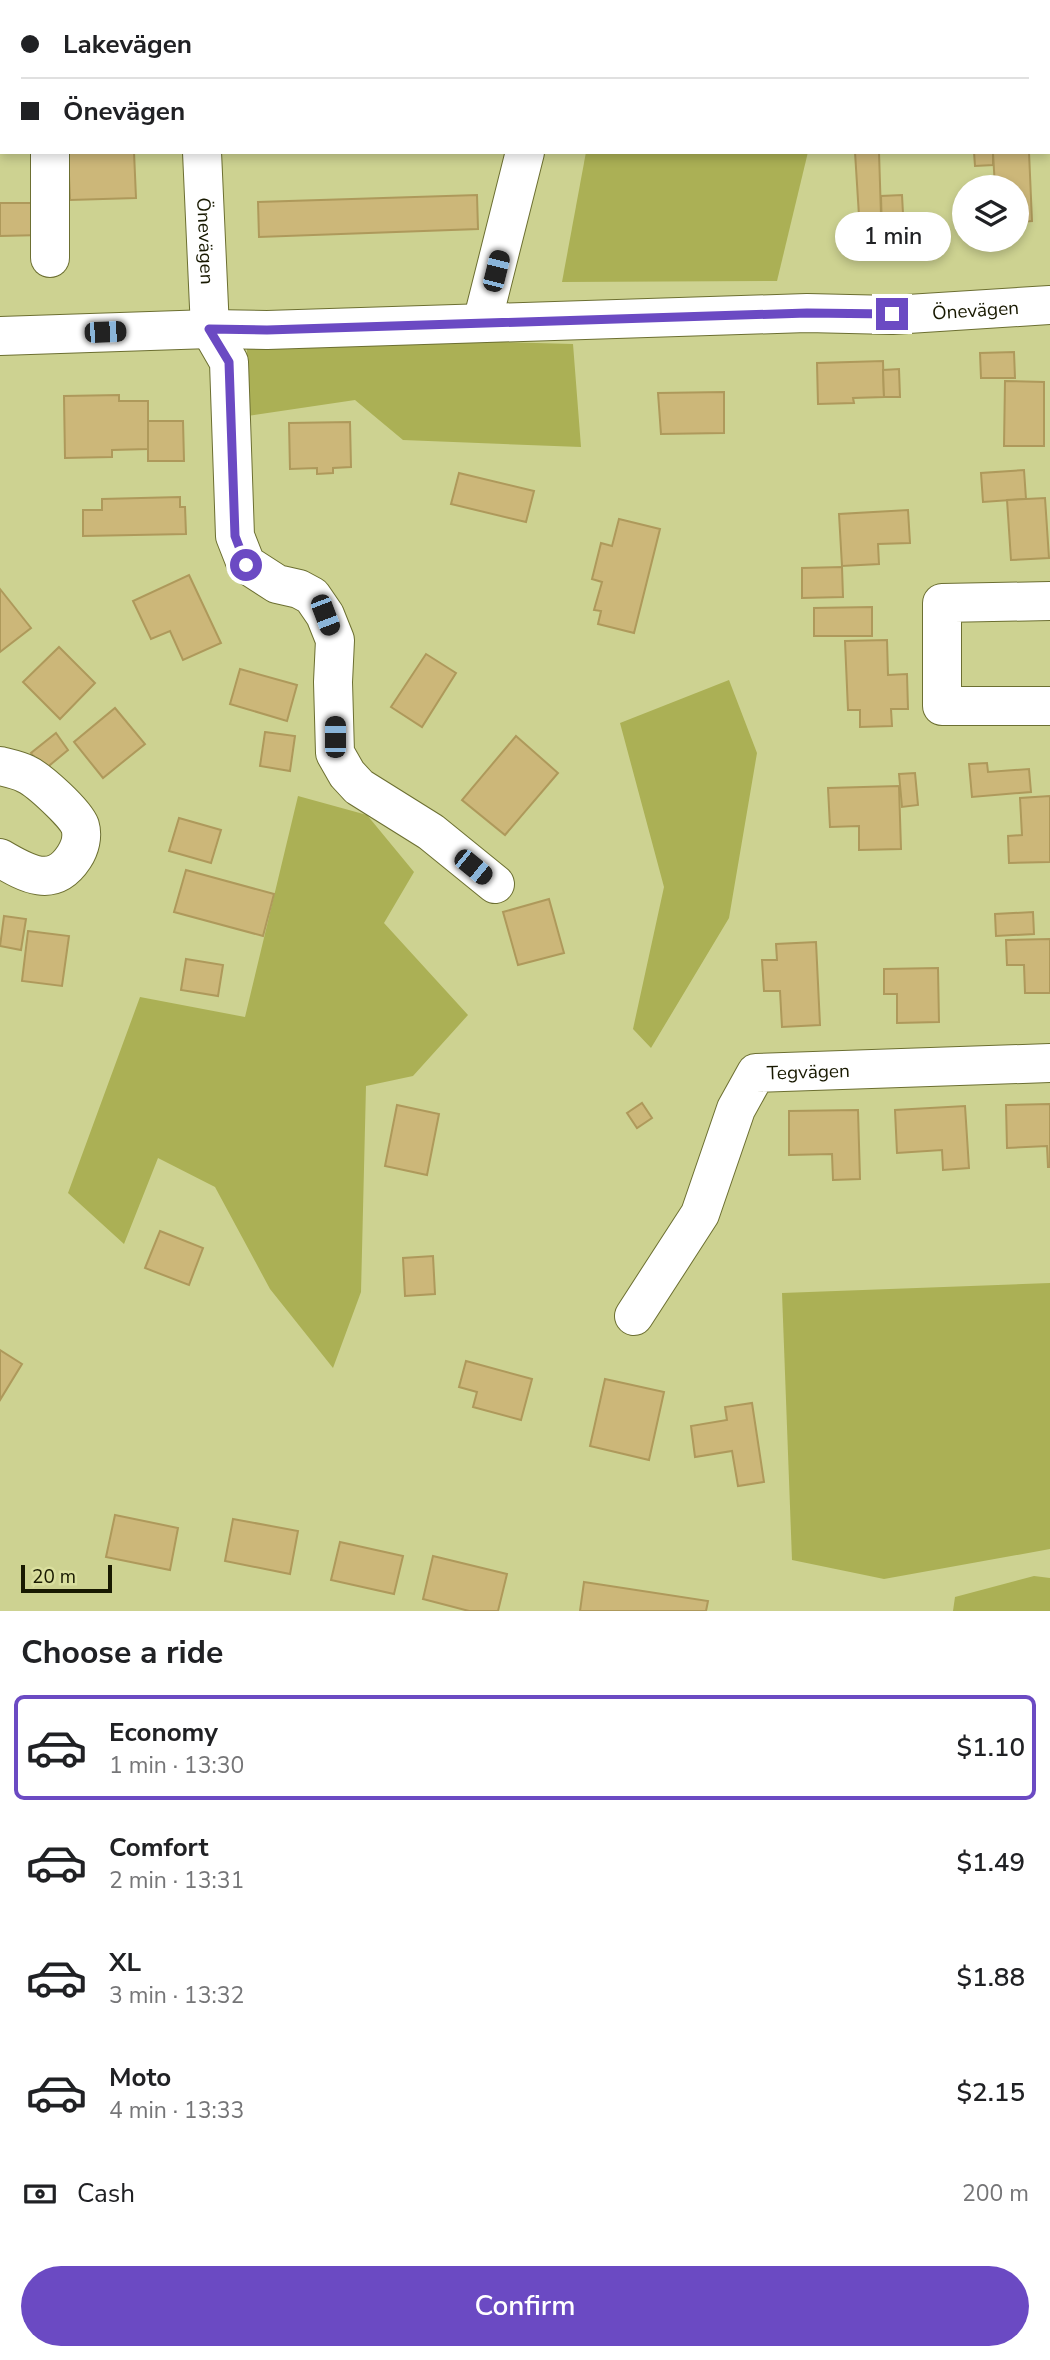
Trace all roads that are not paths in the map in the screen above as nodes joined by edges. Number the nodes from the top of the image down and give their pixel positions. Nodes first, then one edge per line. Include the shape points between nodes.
1 (50, 154) edge
2 (202, 154) edge
3 (524, 154) edge
4 (50, 258) dead end
5 (1050, 305) edge
6 (482, 323) junction
7 (209, 329) junction
8 (0, 336) edge
9 (1050, 601) edge
10 (1050, 706) edge
11 (0, 766) edge
12 (0, 858) edge
13 (495, 884) dead end
14 (1050, 1063) edge
15 (634, 1316) dead end

1 - 4 street
2 - 7 street, Önevägen
3 - 6 street
5 - 6 street, Önevägen via 892,314
6 - 7 street, Önevägen
7 - 8 street, Önevägen
7 - 13 street via 229,362 235,536 246,565 277,584 312,596 325,615 335,640 335,753 359,787 431,832
9 - 10 street via 942,603 942,706
11 - 12 street via 27,774 73,813 81,828 79,849 68,867 54,876 26,873
14 - 15 street, Tegvägen via 756,1073 736,1109 700,1214

